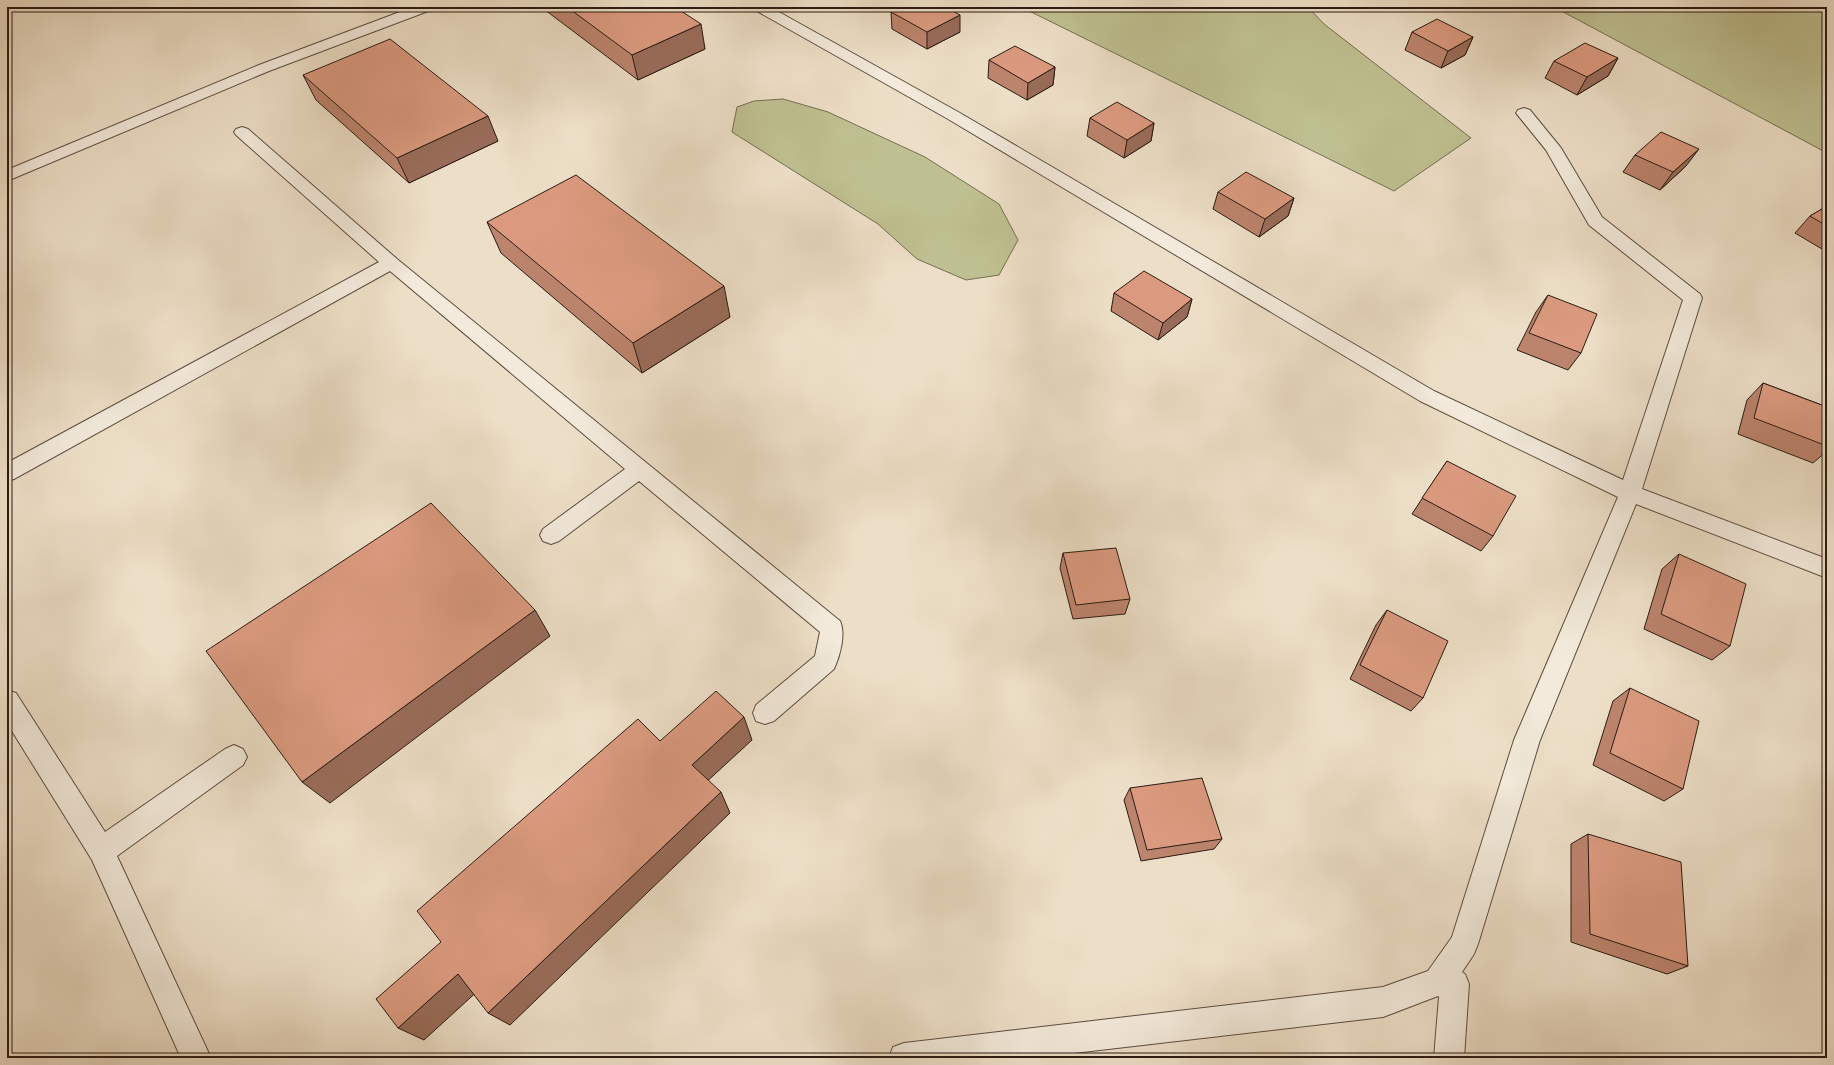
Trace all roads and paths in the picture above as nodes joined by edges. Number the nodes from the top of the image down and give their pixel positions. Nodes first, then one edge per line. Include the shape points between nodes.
1 (426, 7) edge
2 (760, 7) edge
3 (1524, 113) dead end
4 (242, 132) dead end
5 (7, 176) edge
6 (391, 263) junction
7 (640, 469) junction
8 (7, 473) edge
9 (1630, 493) junction
10 (551, 535) dead end
11 (1827, 569) edge
12 (7, 701) edge
13 (765, 713) dead end
14 (234, 757) dead end
15 (101, 851) junction
16 (1438, 982) junction
17 (196, 1058) edge
18 (904, 1058) edge
19 (1450, 1058) edge

1 - 5 street via 264,68
2 - 9 street via 954,116 1427,396
3 - 9 street via 1553,148 1595,221 1693,298
4 - 6 street
6 - 7 street
6 - 8 street
7 - 10 street
7 - 13 street via 832,628 826,661
9 - 11 street
9 - 16 street via 1527,740 1464,944
12 - 15 street
14 - 15 street
15 - 17 street
16 - 18 street via 1383,1002
16 - 19 street via 1455,984

